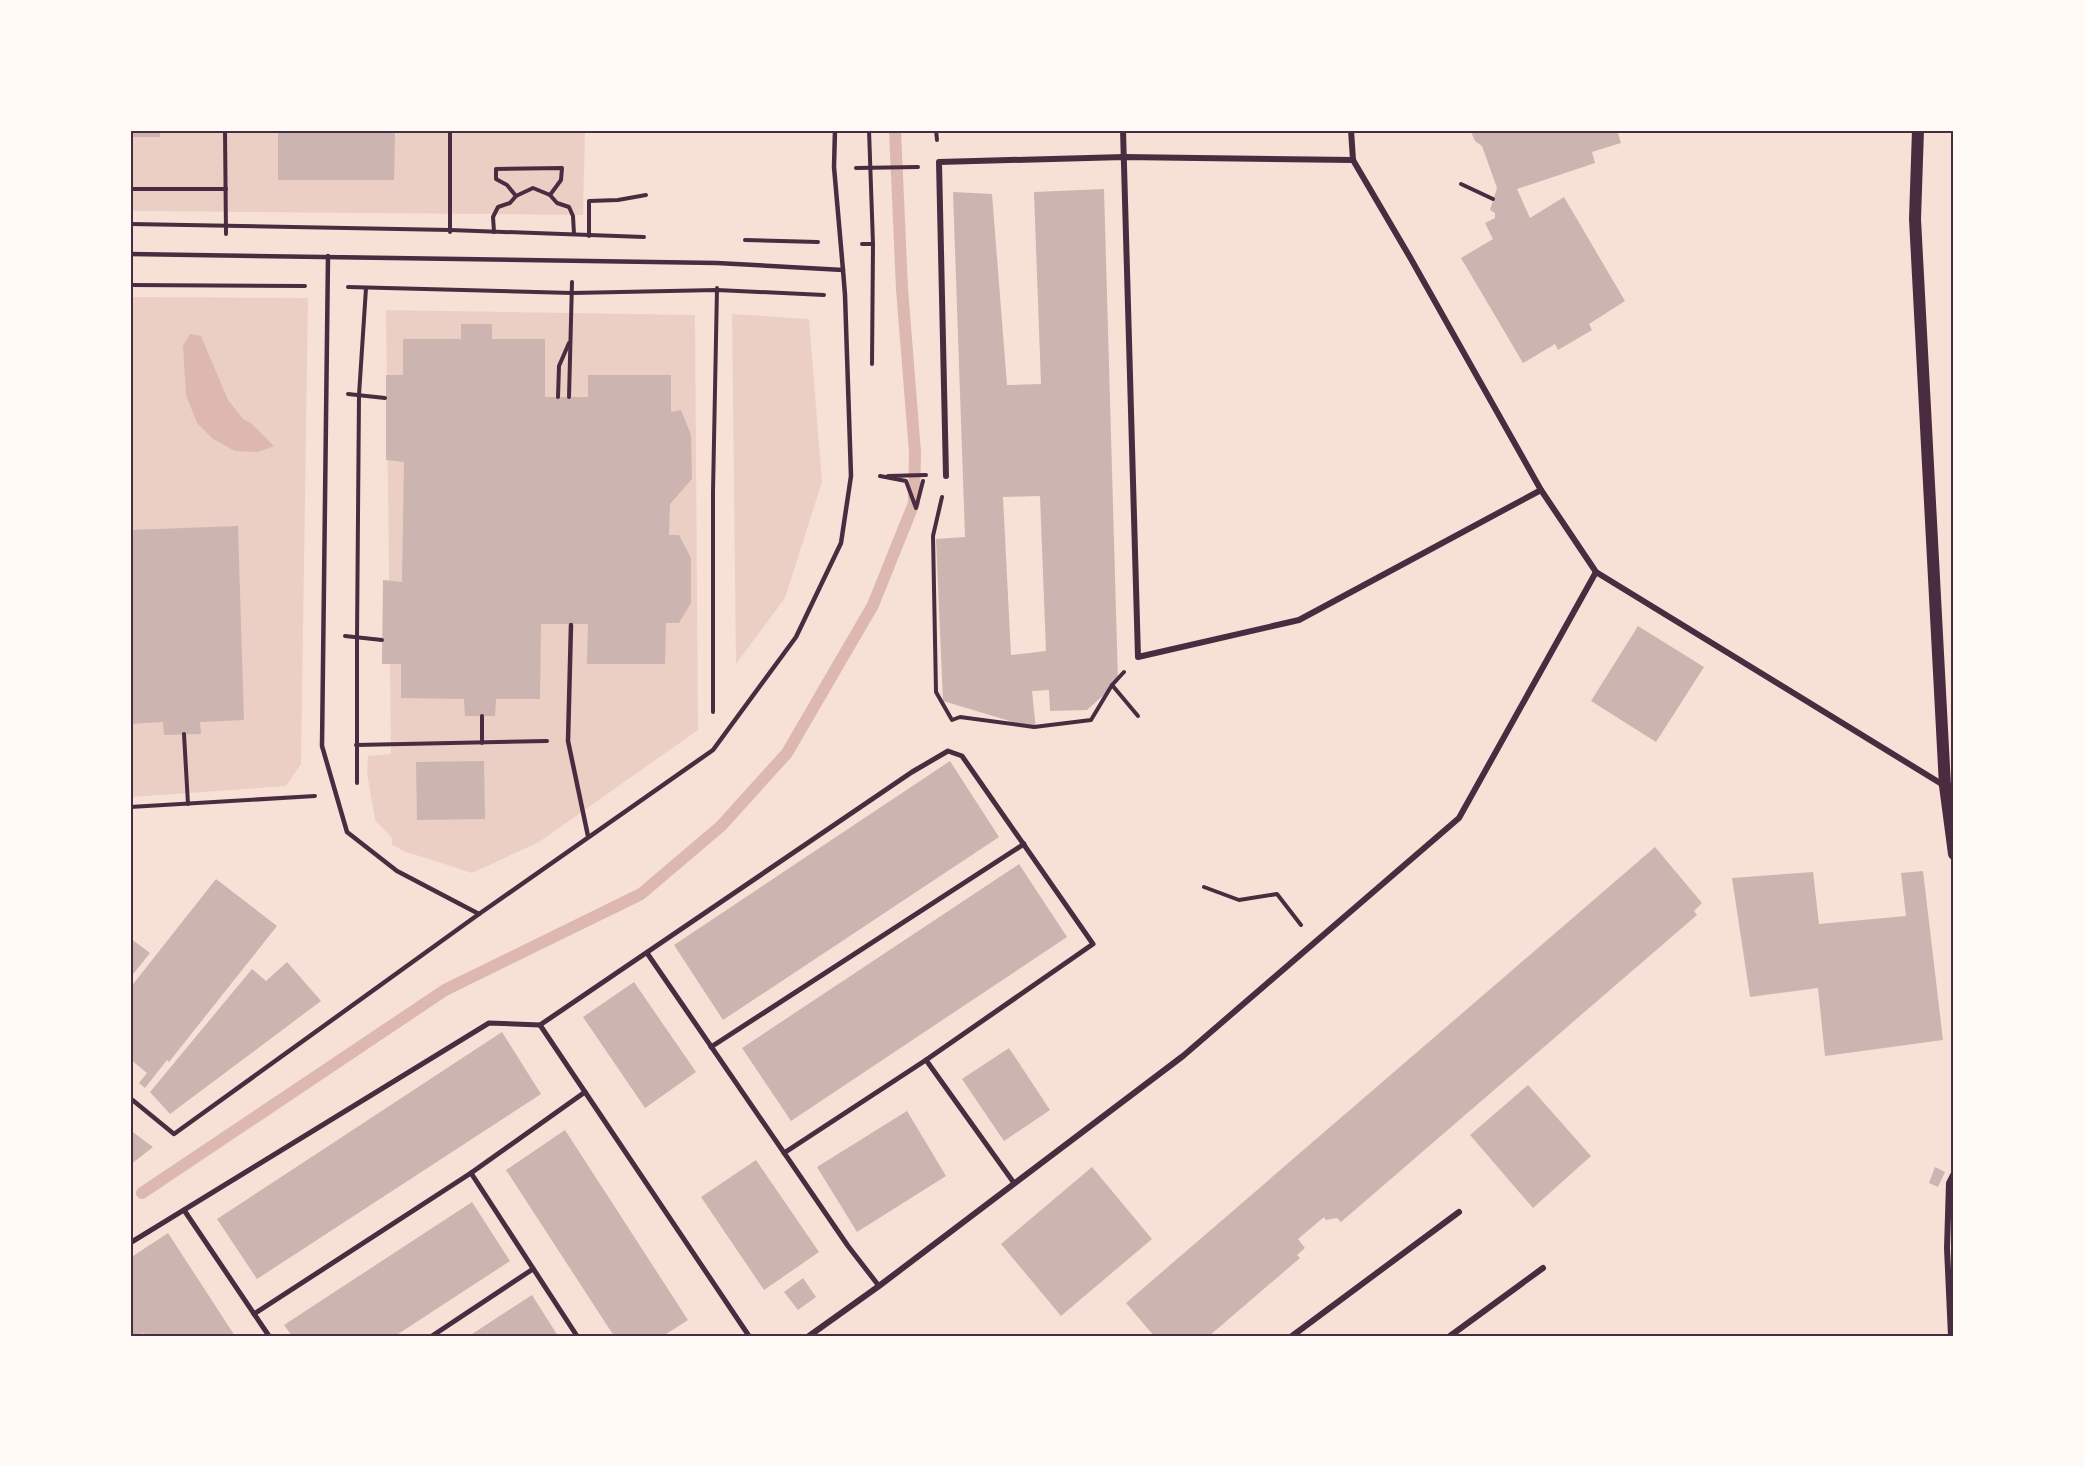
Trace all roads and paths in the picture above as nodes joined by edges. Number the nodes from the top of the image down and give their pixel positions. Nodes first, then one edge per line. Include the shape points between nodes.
1 (225, 130) edge
2 (450, 130) edge
3 (835, 130) edge
4 (869, 130) edge
5 (1123, 130) edge
6 (1351, 130) edge
7 (1918, 130) edge
8 (1124, 158) junction
9 (1353, 160) junction
10 (919, 167) dead end
11 (879, 169) dead end
12 (1461, 184) dead end
13 (130, 189) edge
14 (226, 189) junction
15 (550, 195) junction
16 (646, 195) dead end
17 (516, 196) junction
18 (1493, 199) dead end
19 (130, 224) edge
20 (226, 225) junction
21 (450, 230) junction
22 (494, 232) junction
23 (574, 234) junction
24 (589, 236) junction
25 (649, 237) dead end
26 (744, 240) dead end
27 (840, 242) junction
28 (873, 244) junction
29 (130, 254) edge
30 (225, 256) junction
31 (328, 256) junction
32 (450, 258) junction
33 (573, 260) junction
34 (717, 263) junction
35 (843, 270) junction
36 (130, 285) edge
37 (328, 286) junction
38 (366, 288) junction
39 (717, 290) junction
40 (572, 293) junction
41 (873, 295) junction
42 (845, 296) junction
43 (571, 339) junction
44 (872, 374) dead end
45 (326, 392) junction
46 (359, 394) junction
47 (558, 397) dead end
48 (569, 397) dead end
49 (385, 398) dead end
50 (929, 475) dead end
51 (946, 476) junction
52 (1540, 490) junction
53 (1596, 572) junction
54 (572, 625) dead end
55 (324, 636) junction
56 (357, 637) junction
57 (382, 640) dead end
58 (1138, 657) junction
59 (1112, 685) junction
60 (482, 716) dead end
61 (1138, 716) dead end
62 (184, 734) dead end
63 (568, 741) junction
64 (482, 743) junction
65 (356, 745) junction
66 (713, 750) junction
67 (1949, 786) edge
68 (358, 793) dead end
69 (325, 796) dead end
70 (188, 804) junction
71 (130, 807) edge
72 (588, 836) junction
73 (1024, 844) junction
74 (1953, 854) edge
75 (1204, 887) dead end
76 (479, 914) junction
77 (1314, 943) junction
78 (647, 953) junction
79 (540, 1025) junction
80 (711, 1047) junction
81 (926, 1060) junction
82 (585, 1092) junction
83 (130, 1098) edge
84 (784, 1153) junction
85 (471, 1173) junction
86 (1953, 1173) edge
87 (1014, 1184) junction
88 (184, 1210) junction
89 (1459, 1212) dead end
90 (130, 1243) edge
91 (1543, 1268) dead end
92 (533, 1269) junction
93 (879, 1286) junction
94 (254, 1314) junction
95 (269, 1336) edge
96 (432, 1336) edge
97 (577, 1336) edge
98 (749, 1336) edge
99 (809, 1336) edge
100 (1292, 1336) edge
101 (1450, 1336) edge
102 (1951, 1336) edge

1 - 14 path
2 - 21 path
3 - 27 lane
4 - 28 path
5 - 8 street
6 - 9 street
7 - 67 main road via 1915,219
8 - 9 street
8 - 51 street via 939,162
8 - 58 street
9 - 52 street
10 - 11 path
12 - 18 path
13 - 14 path
14 - 20 path
15 - 17 path via 533,188
15 - 17 path via 561,180 562,168 496,169 496,179
15 - 23 path via 557,203 569,207
16 - 24 path via 589,201
17 - 22 path via 498,207 493,217
19 - 20 path
20 - 21 path
20 - 30 path
21 - 22 path
21 - 32 path
22 - 23 path
23 - 24 path
24 - 25 path
26 - 27 path
27 - 28 path
27 - 35 lane
28 - 41 path
29 - 30 lane
30 - 31 lane
31 - 32 lane
31 - 37 lane
32 - 33 lane
33 - 34 lane
33 - 40 path
34 - 35 lane
34 - 39 path
35 - 42 lane
36 - 37 path
37 - 38 path
37 - 45 lane
38 - 40 path
38 - 46 path
39 - 40 path
39 - 42 path
39 - 66 path
40 - 43 path
41 - 42 path
41 - 44 path
42 - 66 lane via 851,476 841,543 796,637
43 - 47 path via 558,366
43 - 48 path
45 - 46 path
45 - 55 lane
46 - 49 path
46 - 56 path
50 - 51 path via 880,476 906,481 916,508 923,480
51 - 59 path via 933,536 936,692 952,720 960,717 1034,727 1090,720
52 - 53 street
52 - 58 street via 1299,621
53 - 67 street
53 - 77 street via 1460,818
54 - 63 lane
55 - 56 path
55 - 76 lane via 322,746 347,832 397,871
56 - 57 path
56 - 65 path
58 - 59 path
59 - 61 path
60 - 64 path
62 - 70 path
63 - 64 path
63 - 72 lane
64 - 65 path
65 - 68 path
66 - 72 lane
67 - 74 main road
69 - 70 path
70 - 71 path
72 - 76 lane
73 - 78 street via 962,756 948,751
73 - 80 street
73 - 81 street via 1093,944
75 - 77 path via 1239,900 1277,894
76 - 83 lane via 174,1134
77 - 87 street via 1183,1056
78 - 79 street
78 - 80 street
79 - 82 street
79 - 88 street via 489,1023
80 - 84 street
81 - 84 street
81 - 87 street
82 - 85 street
82 - 98 street
84 - 93 street
85 - 92 street
85 - 94 street
86 - 102 street via 1949,1184 1947,1248
87 - 93 street
88 - 90 street
88 - 94 street
89 - 100 street
91 - 101 street
92 - 96 street
92 - 97 street
93 - 99 street
94 - 95 street

